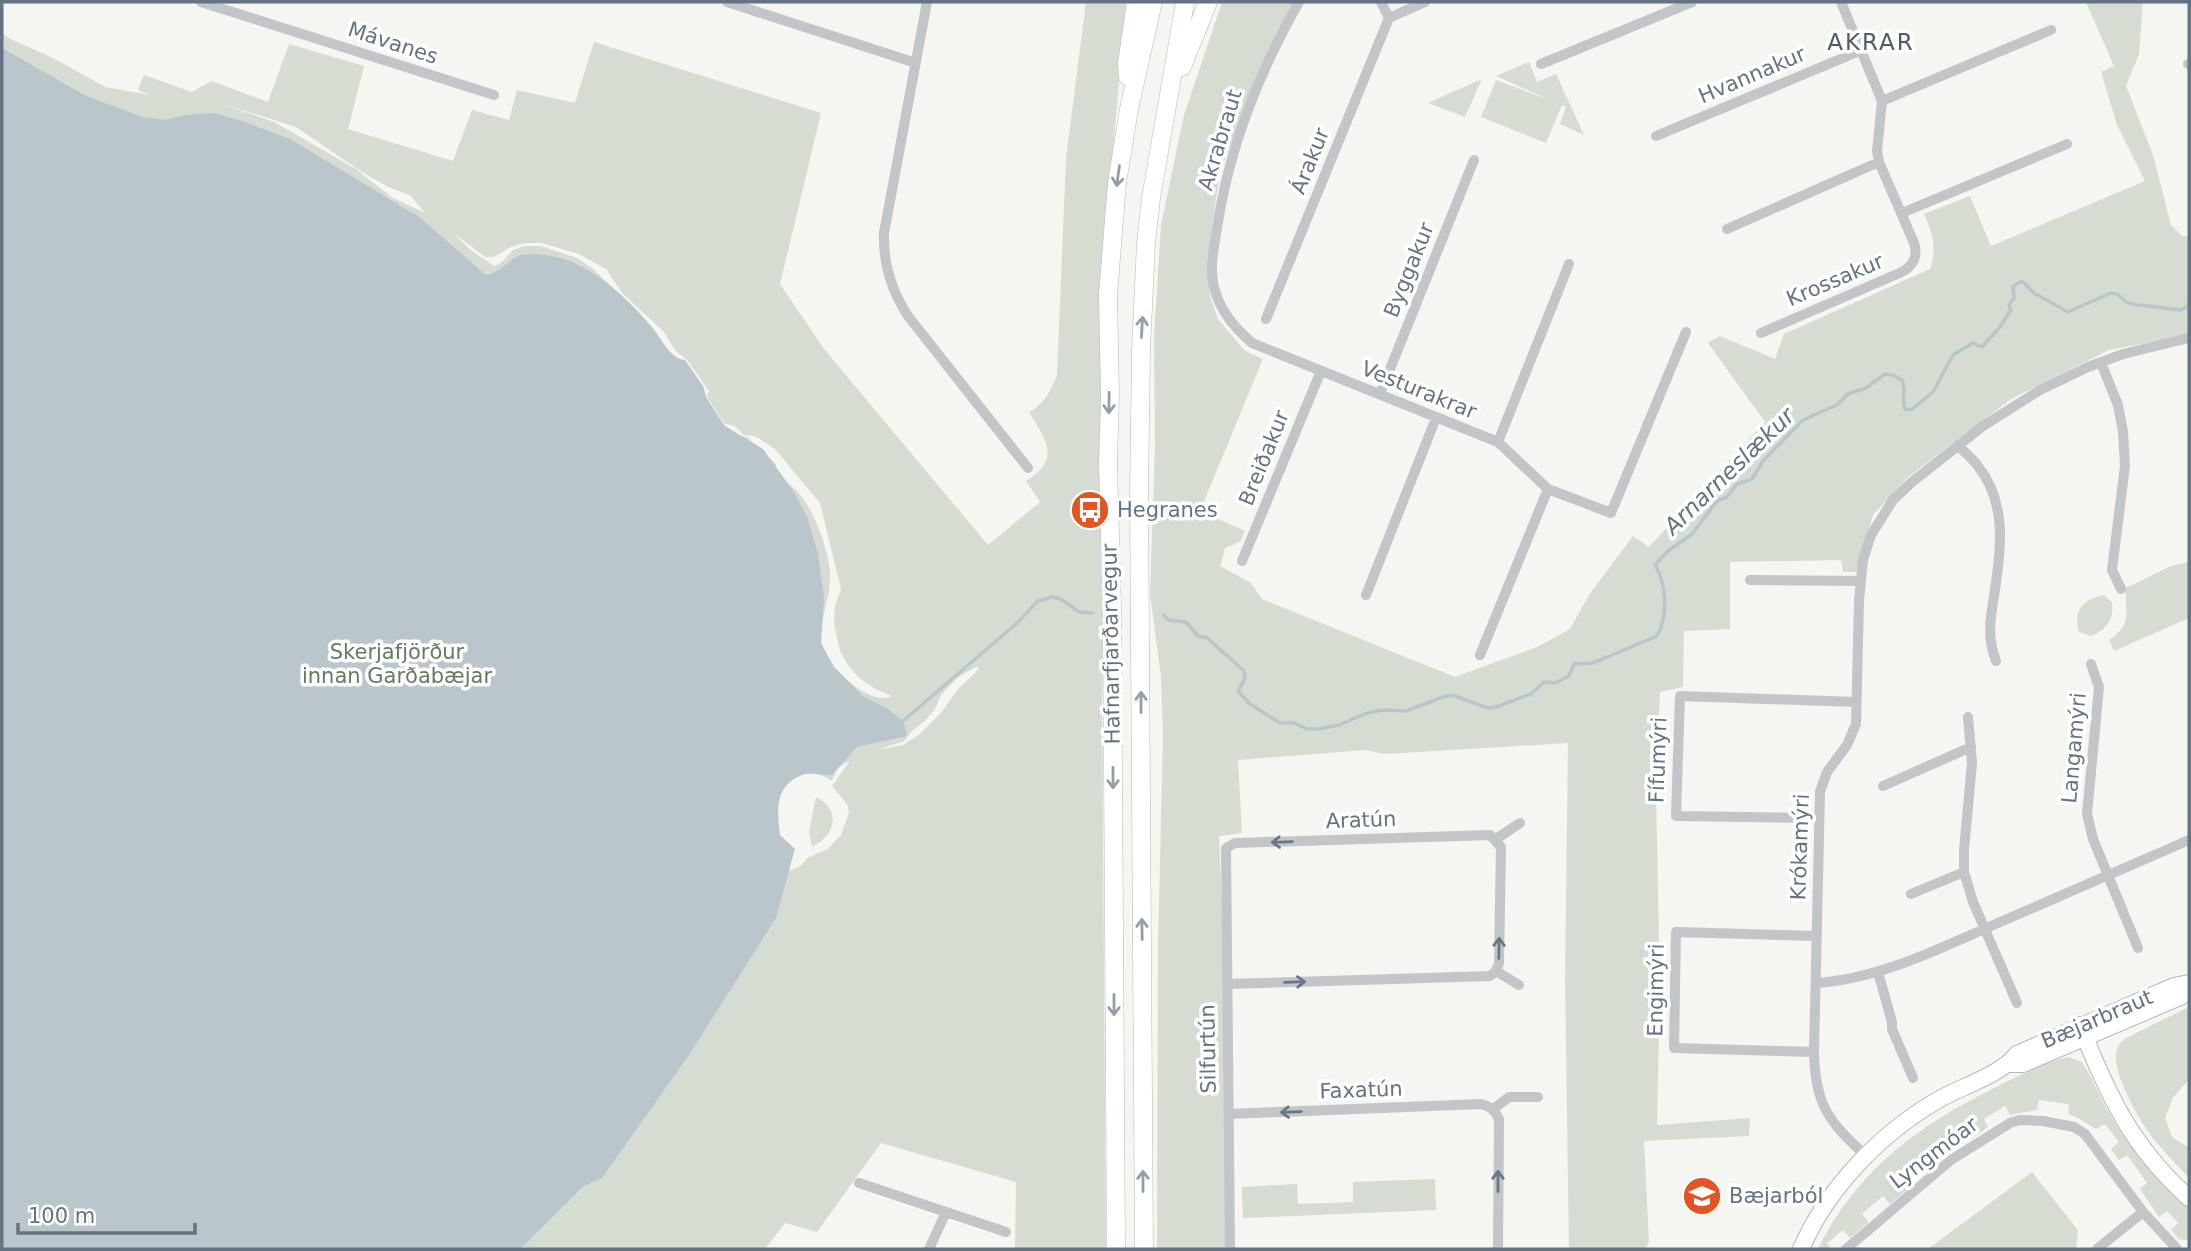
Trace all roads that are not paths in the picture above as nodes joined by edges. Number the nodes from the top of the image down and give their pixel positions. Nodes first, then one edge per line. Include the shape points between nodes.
1 (201, 2) edge
2 (727, 2) edge
3 (927, 2) edge
4 (1136, 2) edge
5 (1153, 2) edge
6 (1185, 2) edge
7 (1208, 2) edge
8 (1299, 2) edge
9 (1381, 2) edge
10 (1425, 2) edge
11 (1692, 2) edge
12 (1842, 2) edge
13 (1389, 18) junction
14 (2050, 30) dead end
15 (1862, 50) junction
16 (916, 63) junction
17 (1541, 64) dead end
18 (494, 95) dead end
19 (1882, 101) junction
20 (1129, 109) junction
21 (1164, 116) junction
22 (1656, 136) dead end
23 (2067, 144) dead end
24 (1474, 160) dead end
25 (1879, 162) junction
26 (1902, 213) junction
27 (1727, 229) dead end
28 (1569, 264) dead end
29 (1217, 299) joint
30 (1266, 318) dead end
31 (1686, 332) dead end
32 (1761, 333) dead end
33 (2189, 338) edge
34 (2101, 363) junction
35 (1321, 371) junction
36 (1380, 394) junction
37 (1436, 418) junction
38 (1498, 442) junction
39 (1958, 445) junction
40 (1028, 468) dead end
41 (1548, 489) junction
42 (1242, 561) dead end
43 (1750, 580) dead end
44 (1860, 581) junction
45 (2121, 589) dead end
46 (1366, 595) dead end
47 (1480, 655) dead end
48 (1996, 661) dead end
49 (2091, 664) dead end
50 (1856, 702) junction
51 (1968, 716) dead end
52 (1971, 747) junction
53 (1883, 786) dead end
54 (1819, 818) junction
55 (1520, 823) dead end
56 (1496, 839) junction
57 (2189, 840) edge
58 (1226, 848) joint
59 (1964, 872) junction
60 (2107, 876) junction
61 (1912, 894) dead end
62 (1985, 929) junction
63 (1816, 936) junction
64 (2138, 948) dead end
65 (1496, 971) junction
66 (1878, 972) junction
67 (1816, 983) junction
68 (1227, 984) junction
69 (2189, 984) edge
70 (1519, 985) dead end
71 (2189, 991) edge
72 (2017, 1003) dead end
73 (2083, 1031) junction
74 (1814, 1052) junction
75 (1913, 1078) dead end
76 (1538, 1097) dead end
77 (1493, 1109) junction
78 (1229, 1114) junction
79 (1865, 1155) junction
80 (859, 1183) dead end
81 (2189, 1198) edge
82 (946, 1212) junction
83 (2143, 1212) junction
84 (1006, 1232) dead end
85 (929, 1249) edge
86 (1116, 1249) edge
87 (1144, 1249) edge
88 (1230, 1249) edge
89 (1497, 1249) edge
90 (1801, 1249) edge
91 (1846, 1249) edge
92 (2097, 1249) edge
93 (2177, 1249) edge

1 - 18 street, Mávanes
2 - 16 street
3 - 16 street
4 - 20 main road via 1127,64
5 - 20 main road, Hafnarfjarðarvegur
6 - 21 main road, Hafnarfjarðarvegur
7 - 21 main road
8 - 29 street, Akrabraut via 1259,82 1228,171 1213,254
9 - 13 street
10 - 13 street
11 - 17 street
12 - 15 street
13 - 30 street, Árakur
14 - 19 street
15 - 19 street
15 - 22 street, Hvannakur
16 - 40 street via 884,233 887,271 908,316
19 - 25 street
20 -> 86 main road, Hafnarfjarðarvegur via 1117,183 1108,295
87 -> 21 main road, Hafnarfjarðarvegur via 1140,362 1146,243
23 - 26 street
24 - 36 street, Byggakur
25 - 26 street, Krossakur
25 - 27 street
26 - 32 street, Krossakur via 1916,250 1906,270
28 - 38 street
29 - 35 street, Vesturakrar via 1231,323 1252,343
31 - 41 street, Vesturakrar via 1611,513
33 - 34 street, Krókamýri
34 - 39 street, Krókamýri via 2019,401
34 - 45 street via 2123,432 2125,466 2112,570
35 - 36 street, Vesturakrar
35 - 42 street, Breiðakur
36 - 37 street, Vesturakrar
37 - 38 street, Vesturakrar
37 - 46 street
38 - 41 street, Vesturakrar
39 - 44 street, Krókamýri via 1885,511 1867,547
39 - 48 street via 1978,466 1999,516 2000,557 1989,629
41 - 47 street
43 - 44 street
44 - 50 street, Krókamýri
49 - 60 street, Langamýri via 2099,687 2087,814
50 - 54 street, Krókamýri via 1853,732 1821,786
50 - 54 street, Fífumýri via 1680,696 1676,816
51 - 52 street
52 - 53 street
52 - 59 street
54 - 63 street, Krókamýri
55 - 56 street
56 -> 58 street, Aratún via 1490,835 1235,843
65 -> 56 street via 1501,847
57 - 60 street
58 - 68 street, Silfurtún
59 - 61 street
59 - 62 street
60 - 62 street
60 - 64 street, Langamýri
62 - 66 street
62 - 72 street
63 - 67 street, Krókamýri
63 - 74 street, Engimýri via 1676,932 1674,1026 1674,1048
68 -> 65 street via 1486,976
65 - 70 street
66 - 67 street
66 - 75 street via 1892,1027
67 - 74 street, Krókamýri
68 - 78 street, Silfurtún
69 - 73 street, Bæjarbraut via 2174,986
71 - 73 street, Bæjarbraut
73 - 79 street, Bæjarbraut via 2022,1064 2009,1064 1961,1087 1916,1114
73 - 81 street via 2132,1134
74 - 79 street, Krókamýri via 1816,1085 1828,1115
76 - 77 street, Faxatún via 1509,1097
77 -> 78 street, Faxatún via 1481,1104
89 -> 77 street via 1499,1119
78 - 88 street, Silfurtún
79 - 90 street, Bæjarbraut via 1822,1211
80 - 82 street
82 - 84 street
82 - 85 street
83 - 91 street, Lyngmóar via 2080,1130 2020,1120 1951,1160
83 - 92 street
83 - 93 street, Lyngmóar

